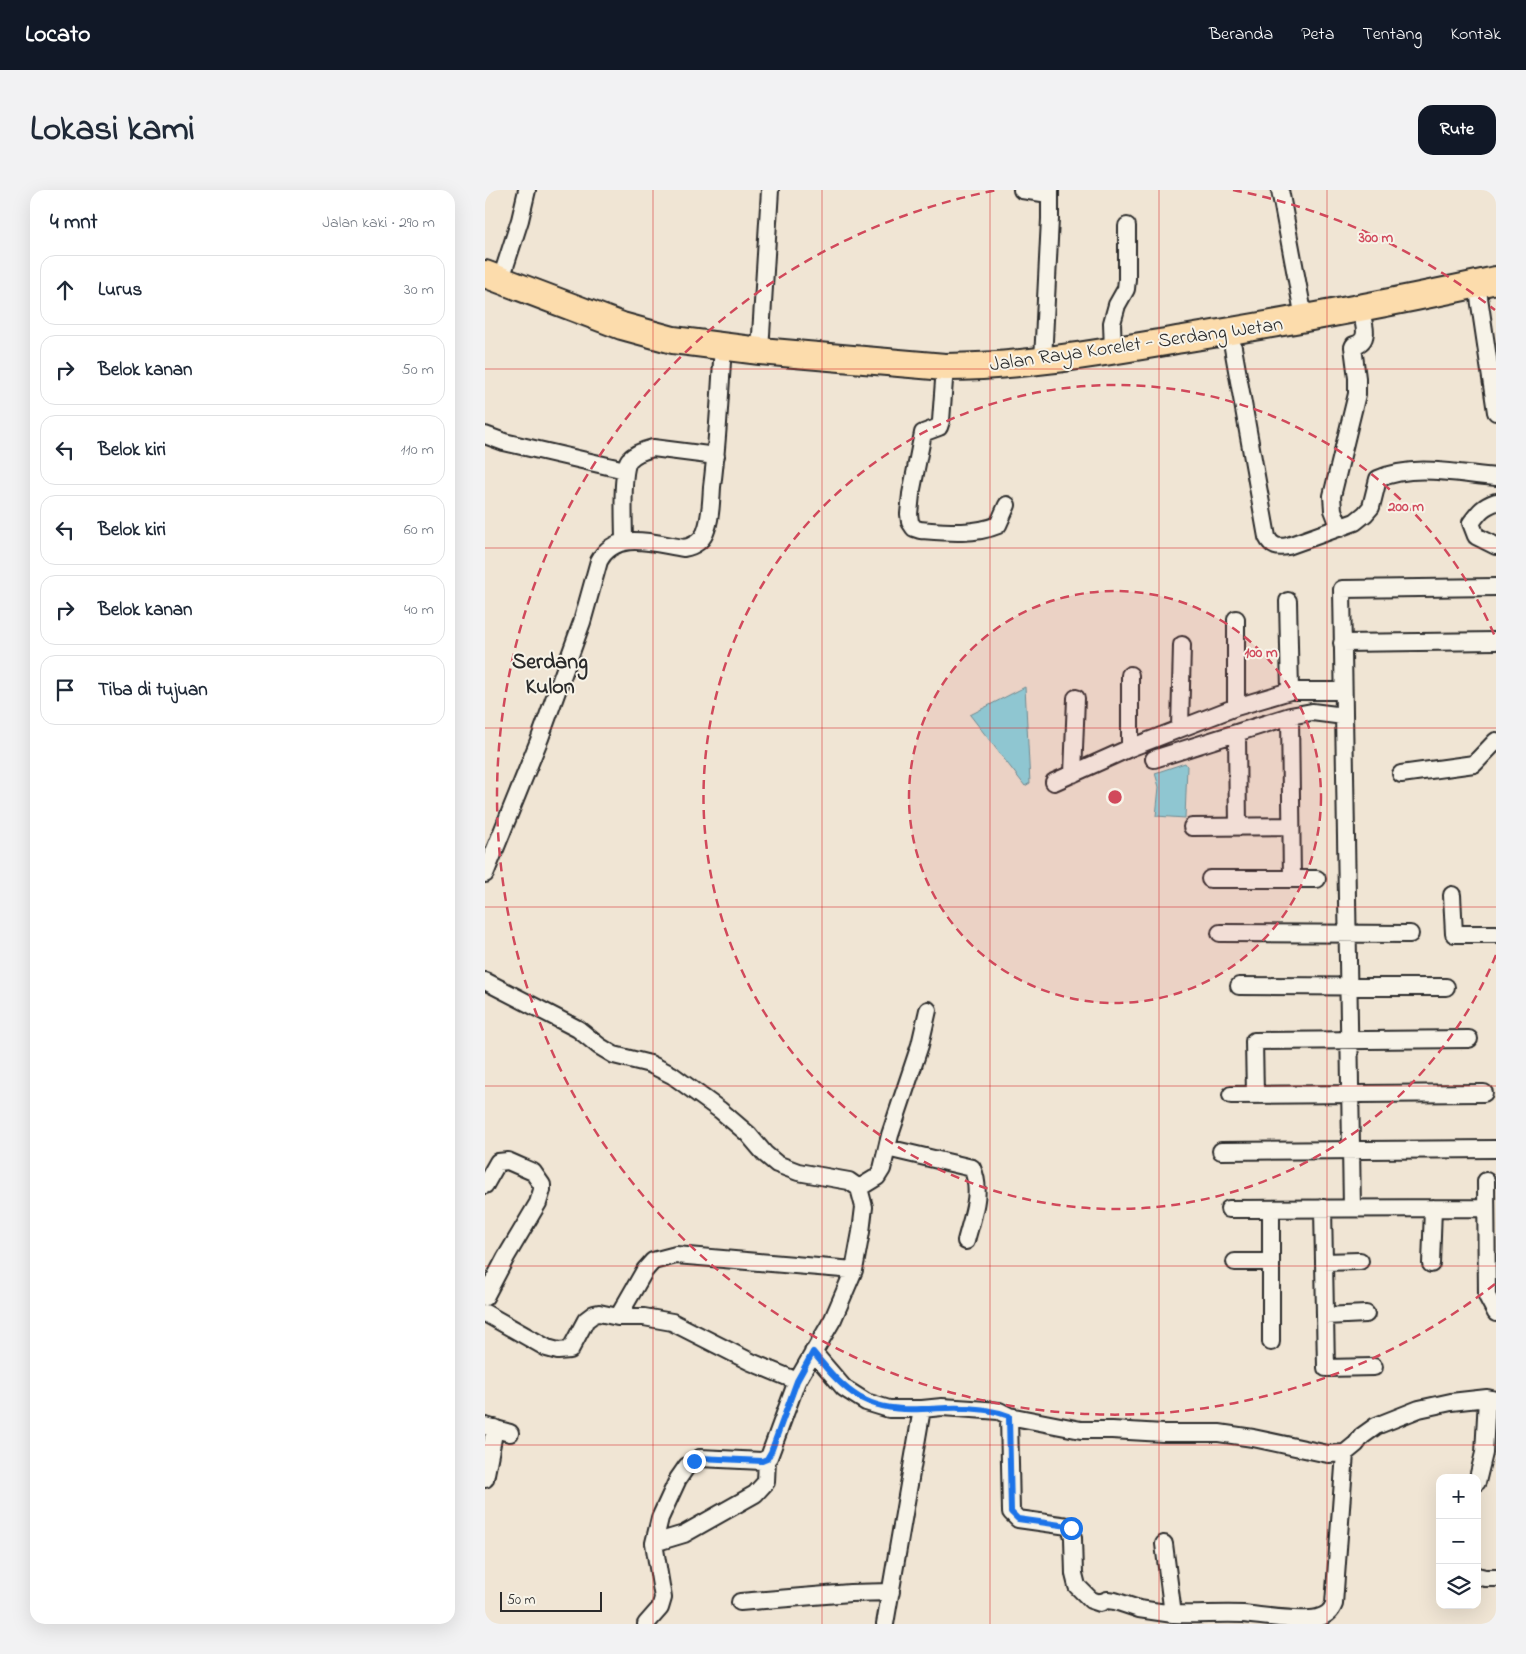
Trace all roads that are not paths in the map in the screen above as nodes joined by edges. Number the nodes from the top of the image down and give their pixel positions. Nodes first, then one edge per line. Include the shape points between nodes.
1 (527, 190) edge
2 (770, 190) edge
3 (1021, 190) edge
4 (1280, 190) edge
5 (1049, 192) edge
6 (1127, 226) dead end
7 (493, 277) edge
8 (1487, 282) edge
9 (1360, 308) junction
10 (1304, 318) junction
11 (1230, 331) junction
12 (723, 345) junction
13 (1113, 350) junction
14 (760, 351) junction
15 (1043, 360) junction
16 (945, 367) junction
17 (1496, 412) edge
18 (485, 435) edge
19 (716, 456) junction
20 (625, 470) junction
21 (1496, 477) edge
22 (1496, 502) edge
23 (1007, 505) dead end
24 (1340, 528) junction
25 (624, 541) junction
26 (1496, 546) edge
27 (1496, 587) edge
28 (1288, 601) dead end
29 (1236, 619) dead end
30 (1496, 641) edge
31 (1343, 643) junction
32 (1182, 645) dead end
33 (1131, 676) dead end
34 (1290, 691) junction
35 (1343, 691) junction
36 (1076, 698) dead end
37 (1236, 707) junction
38 (1290, 716) junction
39 (1344, 716) junction
40 (1180, 728) junction
41 (1237, 733) junction
42 (1496, 741) edge
43 (1130, 748) junction
44 (1154, 759) dead end
45 (1073, 774) junction
46 (1401, 774) dead end
47 (1054, 782) dead end
48 (1291, 826) junction
49 (1192, 827) dead end
50 (1238, 827) junction
51 (485, 874) edge
52 (1210, 879) dead end
53 (1292, 879) junction
54 (1317, 879) dead end
55 (1452, 895) dead end
56 (1220, 933) dead end
57 (1348, 933) junction
58 (1410, 934) dead end
59 (1496, 934) edge
60 (485, 981) edge
61 (1239, 986) dead end
62 (1348, 987) junction
63 (1446, 987) dead end
64 (928, 1010) dead end
65 (1349, 1039) junction
66 (1469, 1039) dead end
67 (1484, 1093) dead end
68 (1350, 1094) junction
69 (1231, 1095) dead end
70 (1255, 1095) junction
71 (887, 1148) junction
72 (1496, 1149) edge
73 (1351, 1150) junction
74 (1221, 1151) dead end
75 (1485, 1181) dead end
76 (485, 1185) edge
77 (859, 1188) junction
78 (1271, 1208) junction
79 (1323, 1208) junction
80 (1352, 1208) junction
81 (1433, 1208) junction
82 (1486, 1208) junction
83 (1229, 1209) dead end
84 (966, 1241) dead end
85 (1360, 1261) dead end
86 (1235, 1262) dead end
87 (1271, 1262) junction
88 (1324, 1262) junction
89 (1431, 1264) dead end
90 (854, 1270) junction
91 (485, 1297) edge
92 (1494, 1306) edge
93 (485, 1313) edge
94 (1366, 1314) dead end
95 (1325, 1316) junction
96 (618, 1317) junction
97 (1271, 1342) dead end
98 (813, 1352) junction
99 (1374, 1367) dead end
100 (797, 1381) junction
101 (1491, 1399) edge
102 (922, 1410) junction
103 (1009, 1416) junction
104 (497, 1429) edge
105 (1345, 1453) junction
106 (767, 1459) junction
107 (1479, 1474) edge
108 (485, 1479) edge
109 (654, 1542) junction
110 (1164, 1544) dead end
111 (1481, 1577) edge
112 (1496, 1578) edge
113 (891, 1592) junction
114 (741, 1602) dead end
115 (1173, 1614) junction
116 (646, 1624) edge
117 (885, 1624) edge

1 - 7 street via 520,220
2 - 14 street
3 - 5 street
4 - 10 street
5 - 15 street
6 - 13 street via 1126,289 1111,323
7 - 12 main road, Jalan Raya Korelet - Serdang Wetan via 622,326 673,340
8 - 9 main road, Jalan Raya Korelet - Serdang Wetan
8 - 17 street
9 - 10 main road, Jalan Raya Korelet - Serdang Wetan
9 - 24 street via 1365,334 1362,342 1353,348 1357,394 1332,496
10 - 11 main road, Jalan Raya Korelet - Serdang Wetan
11 - 13 main road, Jalan Raya Korelet - Serdang Wetan
11 - 24 street via 1269,542 1280,548
12 - 14 main road, Jalan Raya Korelet - Serdang Wetan
12 - 19 street
13 - 15 main road, Jalan Raya Korelet - Serdang Wetan
14 - 16 main road, Jalan Raya Korelet - Serdang Wetan
15 - 16 main road, Jalan Raya Korelet - Serdang Wetan
16 - 23 street via 941,421 939,427 923,434 911,494 910,522 920,530 987,530 998,525
18 - 20 street
19 - 20 street via 653,448 631,458
19 - 25 street via 709,520 699,542 684,548
20 - 25 street
21 - 24 street via 1417,470 1389,474 1378,479 1371,507 1365,514
22 - 26 street via 1477,513 1471,523 1476,536
25 - 51 street via 608,548 599,561 582,622 540,738
27 - 31 street via 1341,589
28 - 34 street
29 - 37 street
30 - 31 street
31 - 35 street
32 - 40 street
33 - 43 street
34 - 35 street
34 - 37 street
35 - 39 street
36 - 45 street
37 - 40 street
38 - 39 street via 1311,712
38 - 41 street
38 - 48 street
39 - 57 street
40 - 43 street
41 - 44 street
41 - 50 street
42 - 46 street via 1474,764
43 - 45 street
45 - 47 street
48 - 50 street
48 - 53 street
49 - 50 street
52 - 53 street
53 - 54 street
55 - 59 street via 1454,934
56 - 57 street
57 - 58 street
57 - 62 street
60 - 77 street via 578,1029 614,1055 650,1064 672,1076 720,1110 777,1164 798,1172 849,1181
61 - 62 street
62 - 63 street
62 - 65 street
64 - 71 street
65 - 66 street
65 - 68 street
65 - 70 street via 1254,1041
67 - 68 street
68 - 70 street
68 - 73 street
69 - 70 street
71 - 77 street via 877,1177
71 - 84 street via 972,1168 977,1188
72 - 73 street
73 - 74 street
73 - 80 street
75 - 82 street
76 - 91 street via 498,1162 508,1161 533,1172 542,1190 538,1203
77 - 90 street via 864,1207
78 - 79 street
78 - 83 street
78 - 87 street
79 - 80 street
79 - 88 street
80 - 81 street
81 - 82 street
81 - 89 street
82 - 92 street via 1487,1296
85 - 88 street
86 - 87 street
87 - 97 street
88 - 95 street
90 - 96 street via 676,1255 653,1261
90 - 98 street via 833,1319
93 - 96 street via 547,1348 558,1350 571,1350 586,1320 593,1314
94 - 95 street
95 - 99 street via 1326,1368
96 - 100 street via 671,1322
98 - 100 street
98 - 102 street via 844,1388 867,1402 889,1409
100 - 106 street
101 - 105 street via 1443,1403 1419,1409 1376,1426
101 - 107 street
102 - 103 street via 972,1408 999,1411
102 - 113 street
103 - 105 street via 1081,1430 1219,1433 1328,1454
103 - 115 street via 1011,1512 1014,1517 1071,1528 1077,1586 1091,1600 1115,1601 1139,1609
104 - 108 street
105 - 115 street via 1332,1611 1313,1618
106 - 109 street via 765,1482 755,1494 684,1534
106 - 109 street via 700,1458 687,1466 660,1518
109 - 116 street via 663,1598
110 - 115 street
111 - 112 street
113 - 114 street
113 - 117 street

